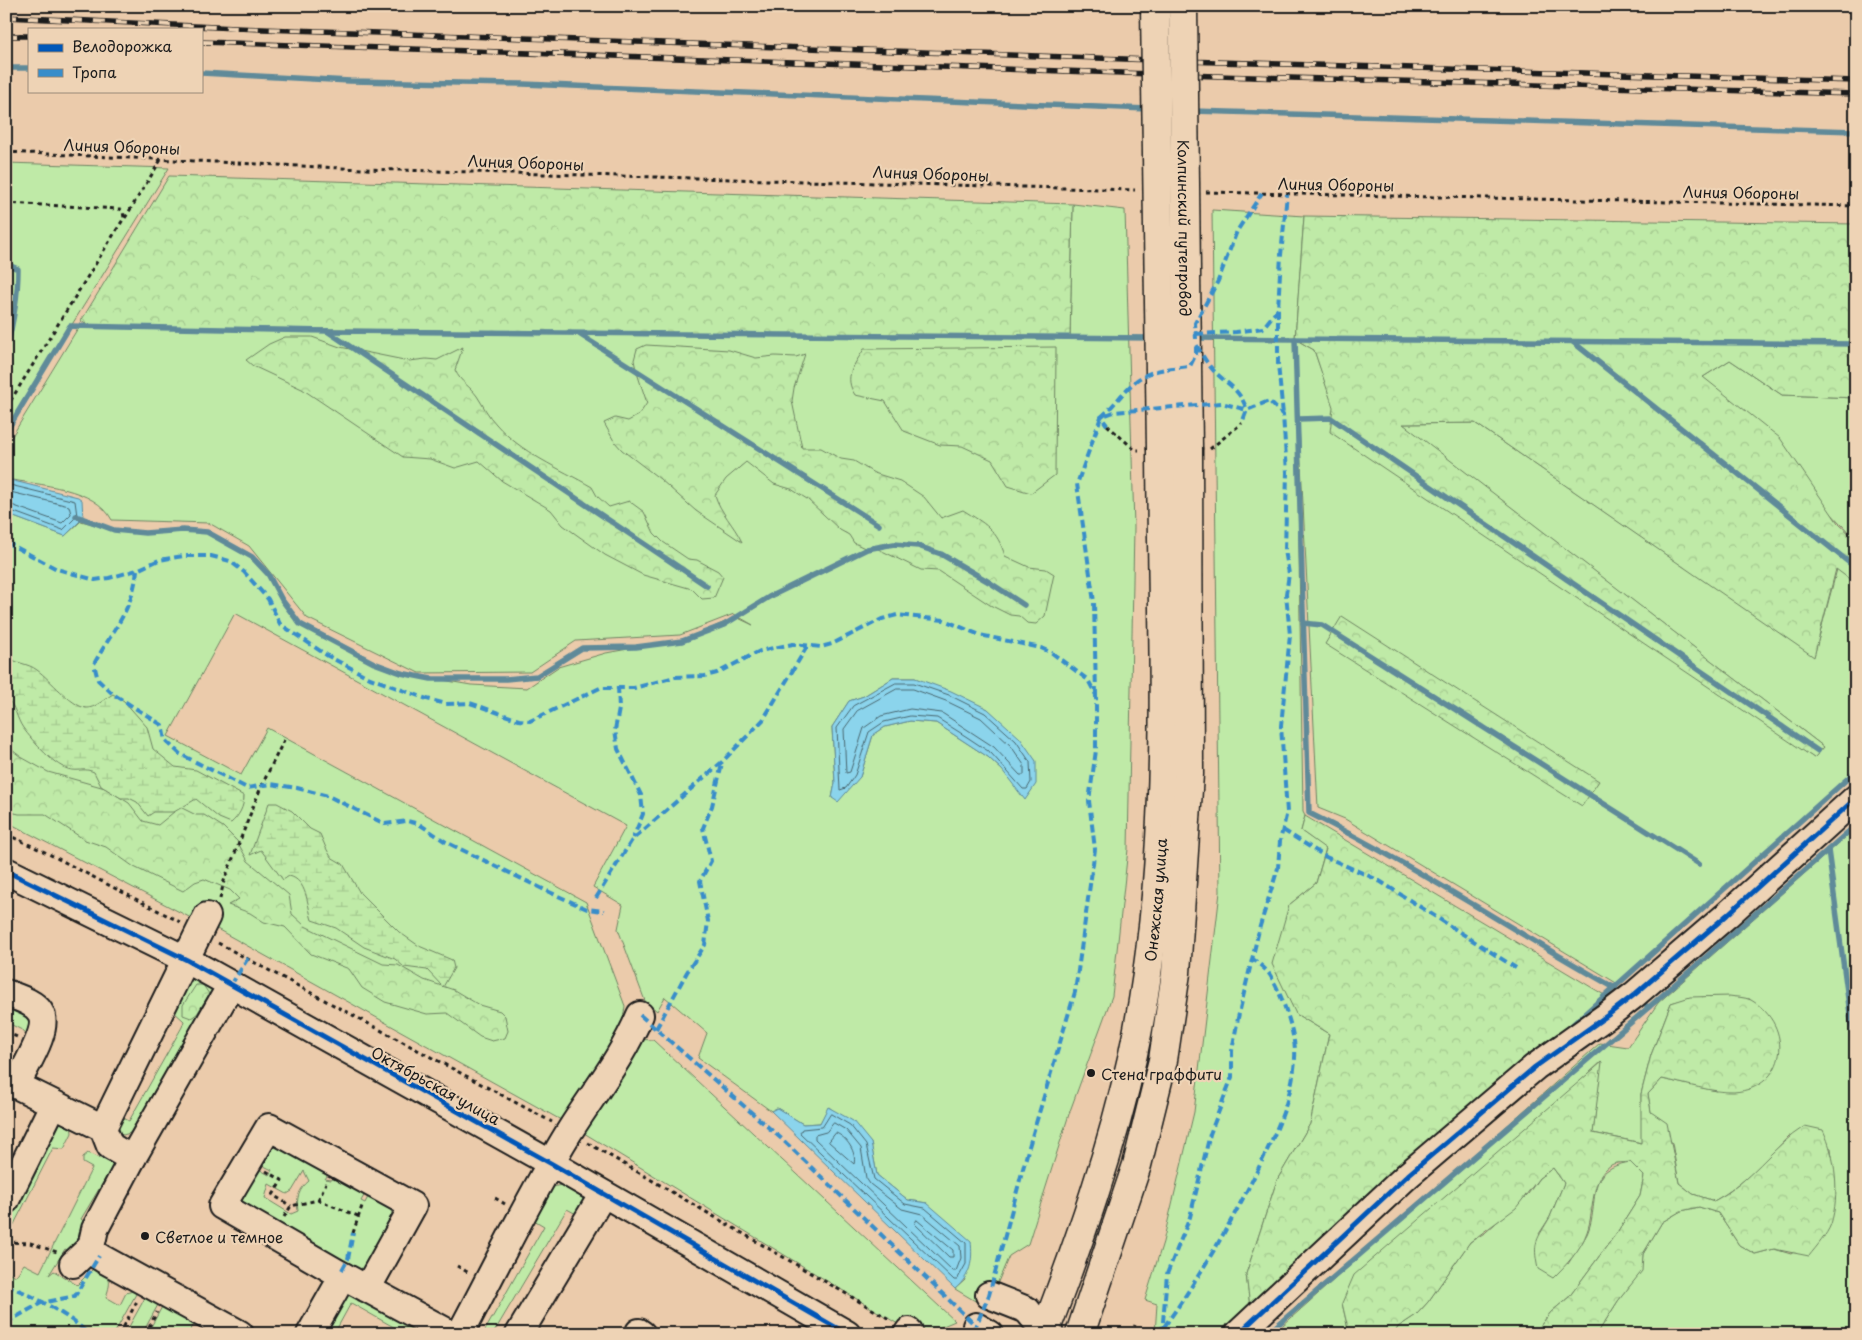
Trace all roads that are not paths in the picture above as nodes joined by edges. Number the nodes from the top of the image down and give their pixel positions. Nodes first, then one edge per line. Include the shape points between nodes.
1 (1155, 6) edge
2 (1183, 6) edge
3 (1152, 450) joint
4 (1195, 450) joint
5 (1856, 798) edge
6 (6, 871) edge
7 (210, 919) road end
8 (187, 960) junction
9 (231, 985) junction
10 (6, 992) edge
11 (640, 1015) dead end
12 (11, 1082) edge
13 (53, 1105) junction
14 (103, 1128) junction
15 (132, 1159) junction
16 (552, 1164) junction
17 (603, 1194) junction
18 (6, 1200) edge
19 (343, 1276) junction
20 (367, 1288) junction
21 (989, 1295) dead end
22 (1045, 1333) edge
23 (240, 1334) edge
24 (310, 1334) edge
25 (451, 1334) edge
26 (460, 1334) edge
27 (519, 1334) edge
28 (638, 1334) edge
29 (642, 1334) edge
30 (847, 1334) edge
31 (1080, 1334) edge
32 (1238, 1334) edge

1 - 3 main road, Колпинский путепровод, bridge
2 - 4 main road, Колпинский путепровод, bridge
3 - 22 main road, Онежская улица via 1164,772 1155,902 1133,1054 1096,1190
4 - 31 main road, Онежская улица via 1189,774 1176,973 1163,1060 1137,1165
5 - 32 street via 1634,995 1535,1067 1416,1169
6 - 8 street, Октябрьская улица
7 - 8 street
8 - 9 street, Октябрьская улица
8 - 14 street
9 - 15 street
9 - 16 street, Октябрьская улица
10 - 12 street via 34,1006 43,1021 42,1031
11 - 16 street via 606,1080 569,1132
12 - 13 street
13 - 14 street
13 - 18 street
14 - 15 street via 110,1146
15 - 23 street via 81,1256 95,1254
16 - 17 street, Октябрьская улица
16 - 26 street
17 - 27 street
17 - 30 street, Октябрьская улица
19 - 20 street
19 - 20 street via 222,1206 269,1127 413,1206
19 - 24 street
20 - 25 street
21 - 22 street via 1027,1310
28 - 29 street

